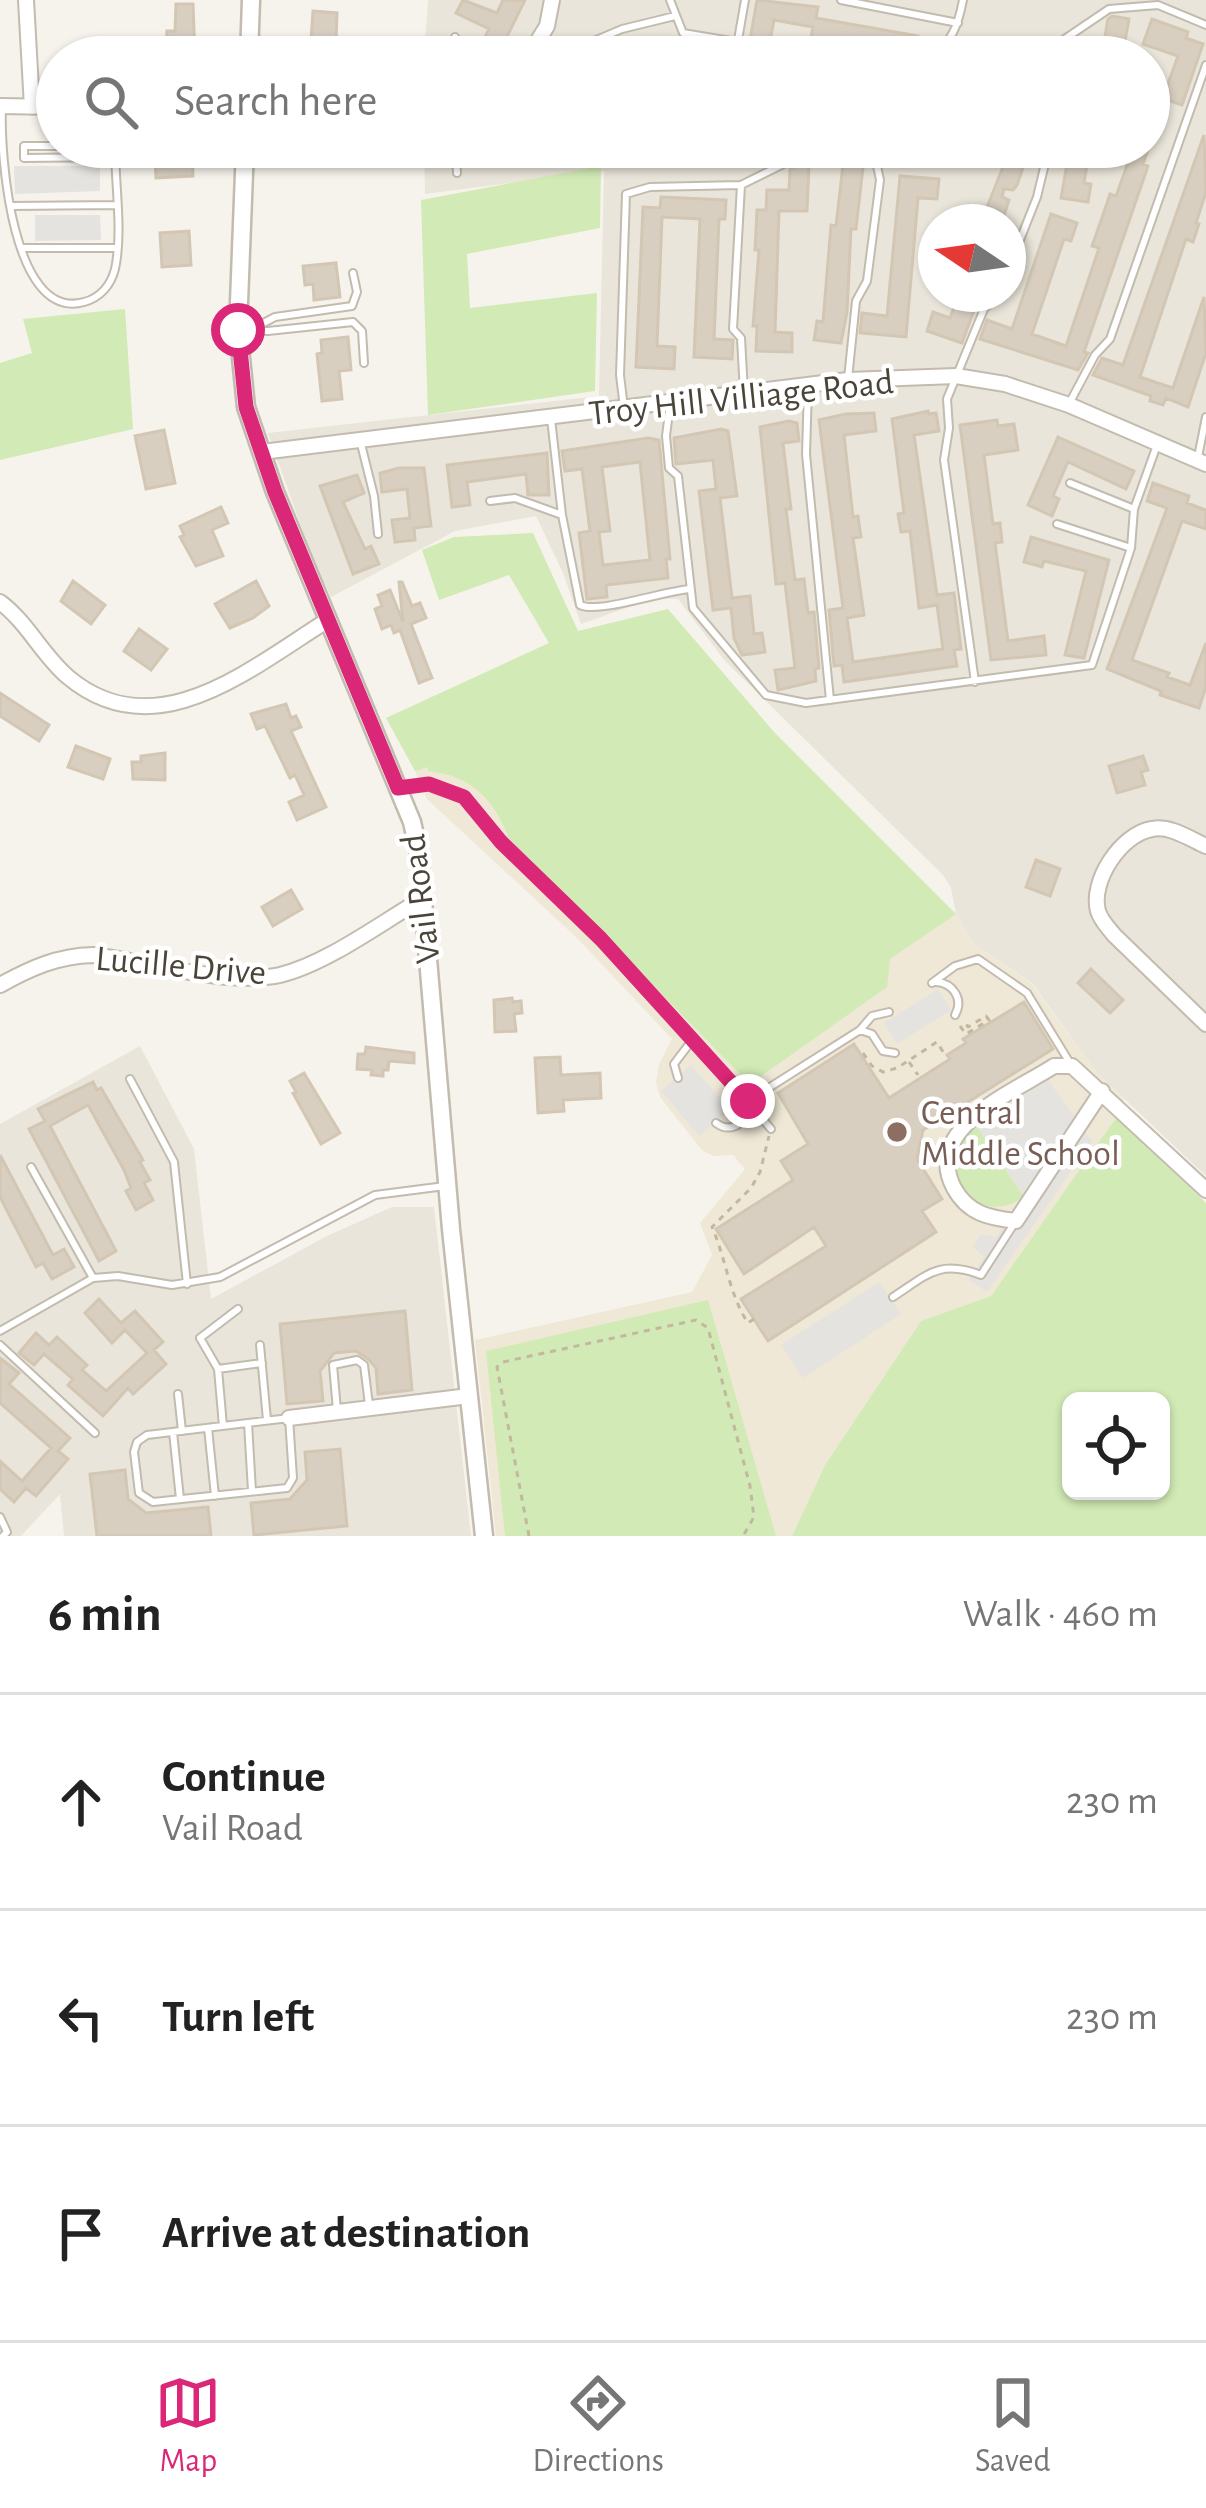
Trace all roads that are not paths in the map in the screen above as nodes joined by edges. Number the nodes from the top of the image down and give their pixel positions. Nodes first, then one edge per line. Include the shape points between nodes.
1 (26, 0) edge
2 (251, 0) edge
3 (552, 0) edge
4 (670, 0) edge
5 (745, 0) edge
6 (841, 0) edge
7 (963, 0) edge
8 (675, 16) junction
9 (958, 23) junction
10 (1206, 25) edge
11 (250, 36) edge
12 (542, 36) edge
13 (606, 36) edge
14 (701, 36) edge
15 (738, 36) edge
16 (952, 36) edge
17 (1073, 36) edge
18 (1206, 65) edge
19 (1, 106) edge
20 (32, 107) junction
21 (36, 107) edge
22 (36, 146) edge
23 (36, 158) edge
24 (1170, 167) edge
25 (115, 168) edge
26 (245, 168) edge
27 (456, 168) edge
28 (775, 168) edge
29 (877, 168) edge
30 (1044, 168) edge
31 (1170, 168) edge
32 (457, 173) dead end
33 (740, 185) junction
34 (116, 205) junction
35 (11, 206) junction
36 (1026, 225) edge
37 (23, 248) junction
38 (117, 248) junction
39 (353, 273) dead end
40 (983, 312) edge
41 (246, 328) junction
42 (364, 363) dead end
43 (956, 376) junction
44 (848, 380) junction
45 (808, 386) junction
46 (744, 393) junction
47 (670, 404) junction
48 (1069, 405) junction
49 (625, 409) junction
50 (1206, 417) edge
51 (551, 418) junction
52 (360, 440) junction
53 (1157, 443) junction
54 (262, 452) junction
55 (1202, 462) edge
56 (1070, 482) dead end
57 (490, 501) dead end
58 (1134, 509) junction
59 (562, 515) junction
60 (1057, 524) dead end
61 (378, 534) dead end
62 (1131, 548) junction
63 (690, 589) junction
64 (0, 602) edge
65 (328, 620) junction
66 (975, 682) junction
67 (830, 700) junction
68 (398, 788) junction
69 (1206, 846) edge
70 (422, 899) junction
71 (0, 985) edge
72 (889, 1012) dead end
73 (955, 1015) dead end
74 (1206, 1024) edge
75 (860, 1030) junction
76 (693, 1039) junction
77 (895, 1053) dead end
78 (1072, 1066) junction
79 (130, 1078) dead end
80 (678, 1078) dead end
81 (1102, 1091) junction
82 (748, 1101) junction
83 (756, 1111) junction
84 (716, 1124) dead end
85 (771, 1129) road end
86 (31, 1166) dead end
87 (448, 1186) junction
88 (1206, 1190) edge
89 (1016, 1221) junction
90 (93, 1278) junction
91 (187, 1284) junction
92 (893, 1297) dead end
93 (238, 1309) dead end
94 (0, 1331) edge
95 (0, 1345) edge
96 (260, 1345) dead end
97 (262, 1363) junction
98 (218, 1369) junction
99 (178, 1394) dead end
100 (469, 1396) junction
101 (370, 1408) junction
102 (338, 1412) junction
103 (289, 1418) junction
104 (268, 1420) junction
105 (248, 1423) junction
106 (223, 1426) junction
107 (208, 1428) junction
108 (177, 1431) junction
109 (95, 1433) dead end
110 (252, 1492) junction
111 (215, 1496) junction
112 (180, 1499) junction
113 (0, 1517) edge
114 (4, 1536) edge
115 (484, 1536) edge

1 - 20 street
2 - 11 street
3 - 12 street
4 - 8 lane
5 - 15 lane
6 - 9 lane
7 - 9 lane
8 - 13 lane
8 - 14 lane via 683,33
9 - 16 lane
10 - 17 lane via 1158,5 1108,9
18 - 24 lane
19 - 20 street
19 - 35 lane
20 - 21 street
22 - 23 lane via 24,146 25,158
25 - 34 lane
26 - 41 street, Vail Road
27 - 32 lane
28 - 33 lane
29 - 44 lane
30 - 36 lane
31 - 48 lane via 1109,339
33 - 46 lane via 733,329 741,338
33 - 49 lane via 626,194
34 - 35 lane
34 - 38 lane
35 - 37 lane
37 - 38 lane
37 - 38 lane via 43,293 70,304 104,290
39 - 41 lane via 352,306
40 - 43 lane
41 - 42 lane via 353,322 362,331
41 - 54 street, Vail Road via 246,407
43 - 44 street, Troy Hill Villiage Road
43 - 48 street, Troy Hill Villiage Road
43 - 66 lane via 944,460
44 - 45 street, Troy Hill Villiage Road
45 - 46 street, Troy Hill Villiage Road
45 - 67 lane via 806,454
46 - 47 street, Troy Hill Villiage Road
47 - 49 street, Troy Hill Villiage Road
47 - 63 lane via 665,436
48 - 53 street, Troy Hill Villiage Road
49 - 51 street, Troy Hill Villiage Road
50 - 55 lane
51 - 52 street, Troy Hill Villiage Road
51 - 59 lane
52 - 54 street, Troy Hill Villiage Road
52 - 61 lane
53 - 55 street, Troy Hill Villiage Road
53 - 58 lane
54 - 65 street, Vail Road
56 - 58 lane
57 - 59 lane via 515,498
58 - 62 lane
59 - 63 lane via 580,605 588,610
60 - 62 lane
62 - 66 lane via 1092,665
63 - 67 lane via 693,608 766,695
64 - 65 street via 69,678 102,698 140,707 215,691
65 - 68 street, Vail Road
66 - 67 lane
68 - 70 street, Vail Road via 419,853
68 - 76 lane via 429,784 464,797
69 - 74 street via 1159,828 1141,832 1112,860 1096,901 1114,935
70 - 71 street, Lucille Drive via 281,974 225,975 73,955
70 - 87 street, Vail Road
72 - 75 lane
73 - 78 lane via 957,995 932,983 978,959 1027,993
75 - 77 lane
75 - 82 lane
76 - 80 lane via 674,1064
76 - 82 lane
78 - 81 street
78 - 89 street via 1054,1066 952,1140 947,1171 966,1204
79 - 91 lane via 174,1162
81 - 88 street
81 - 89 street
82 - 83 lane
83 - 84 lane via 735,1128
83 - 85 lane
86 - 90 lane
87 - 91 lane via 375,1195 220,1277
87 - 100 street, Vail Road
89 - 92 lane via 981,1275 940,1268
90 - 91 lane
90 - 94 lane
93 - 98 lane via 200,1338
95 - 109 lane
96 - 97 lane
97 - 98 lane
97 - 104 lane
98 - 106 lane
99 - 108 lane
100 - 101 street
100 - 115 street, Vail Road
101 - 102 street
101 - 102 lane via 357,1360 333,1365
102 - 103 street
103 - 104 lane
103 - 110 lane via 293,1478 287,1488
104 - 105 lane
105 - 106 lane
105 - 110 lane
106 - 107 lane
107 - 108 lane
107 - 111 lane
108 - 112 lane
108 - 112 lane via 147,1435 134,1452 145,1500
110 - 111 lane
111 - 112 lane
113 - 114 lane

